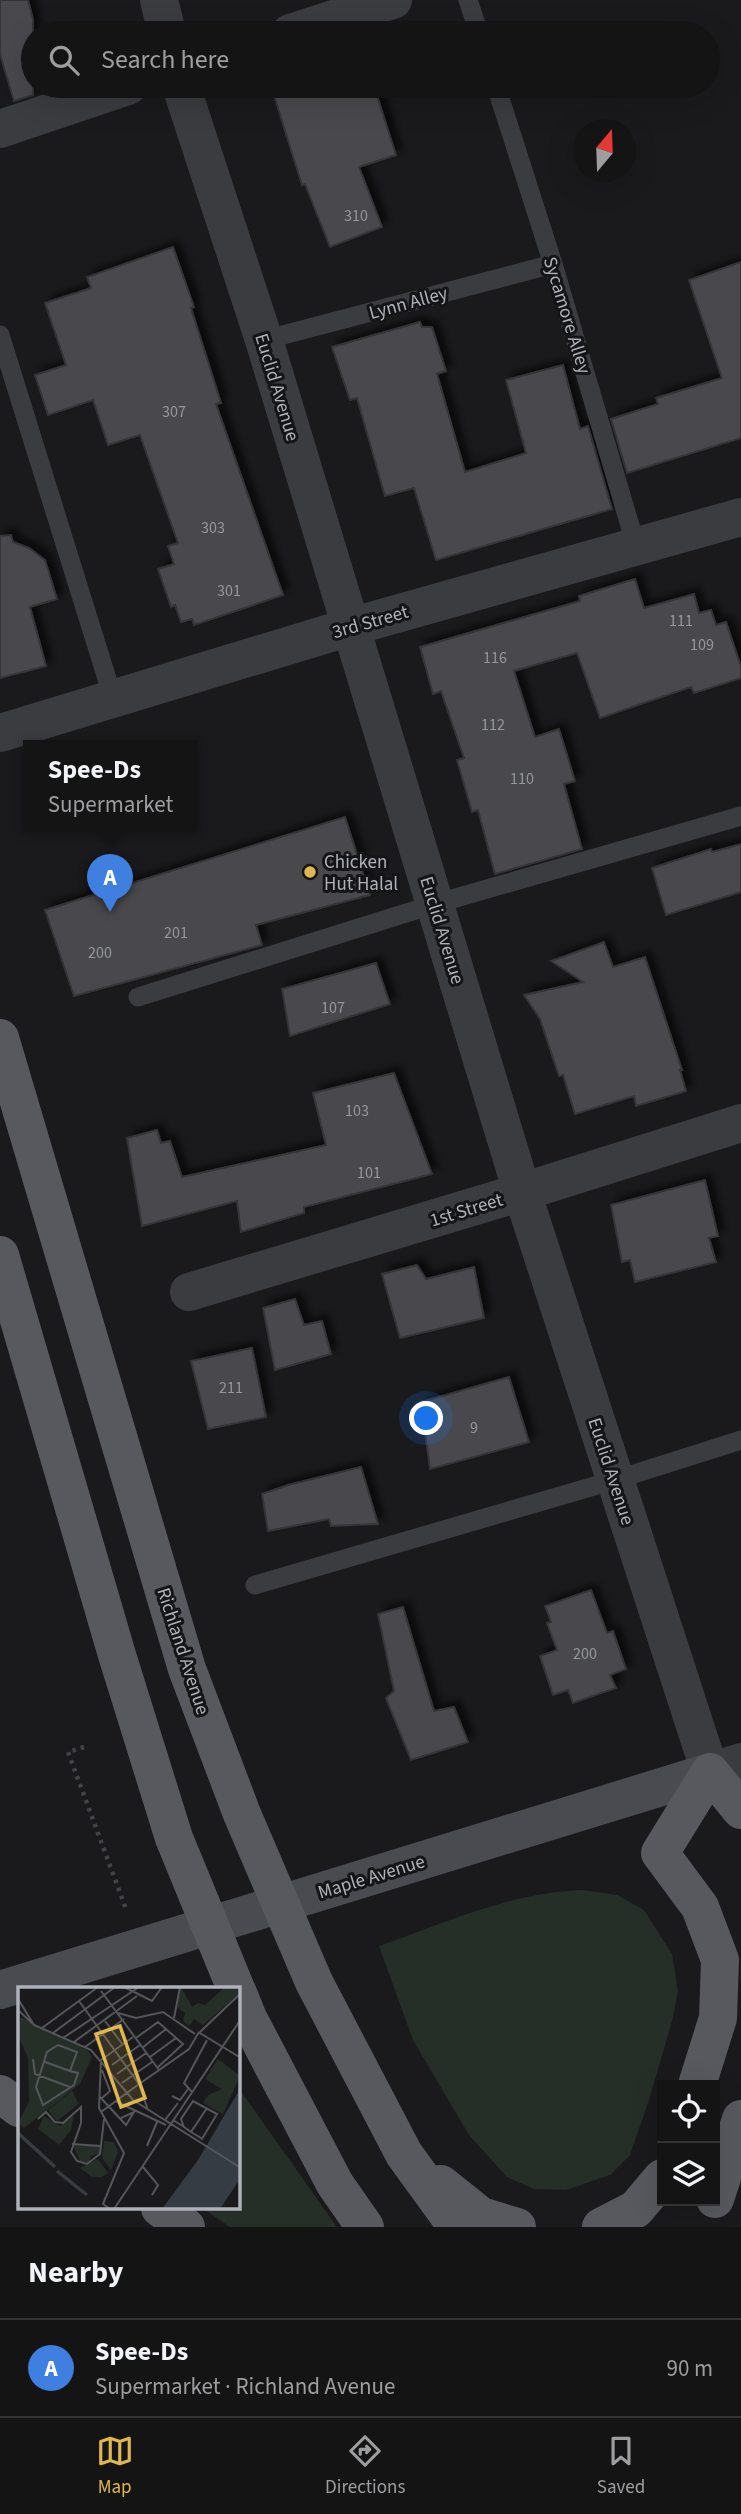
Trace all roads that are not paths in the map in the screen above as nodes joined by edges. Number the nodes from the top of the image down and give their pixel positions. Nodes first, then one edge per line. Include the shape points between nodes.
1 (159, 0) edge
2 (393, 0) edge
3 (468, 0) edge
4 (164, 21) edge
5 (327, 21) edge
6 (475, 21) edge
7 (92, 98) edge
8 (185, 98) edge
9 (500, 98) edge
10 (0, 129) edge
11 (553, 264) junction
12 (0, 335) edge
13 (264, 341) junction
14 (741, 517) edge
15 (636, 546) junction
16 (350, 626) junction
17 (113, 698) junction
18 (0, 733) edge
19 (741, 816) edge
20 (435, 904) junction
21 (138, 997) dead end
22 (0, 1038) edge
23 (741, 1123) edge
24 (522, 1192) junction
25 (0, 1255) edge
26 (189, 1292) dead end
27 (741, 1440) edge
28 (615, 1480) junction
29 (255, 1585) dead end
30 (725, 1767) edge
31 (741, 1810) edge
32 (236, 1987) edge
33 (0, 1990) edge
34 (241, 2000) edge
35 (699, 2080) edge
36 (0, 2094) edge
37 (18, 2107) edge
38 (741, 2119) edge
39 (404, 2154) junction
40 (720, 2182) edge
41 (657, 2184) edge
42 (712, 2206) edge
43 (163, 2210) edge
44 (186, 2227) edge
45 (365, 2227) edge
46 (457, 2227) edge
47 (516, 2227) edge
48 (601, 2227) edge
49 (706, 2227) edge

1 - 4 street
2 - 5 street
3 - 6 lane
7 - 10 street
8 - 13 street, Euclid Avenue
9 - 11 lane, Sycamore Alley
11 - 13 lane, Lynn Alley
11 - 15 lane, Sycamore Alley
12 - 17 lane
13 - 16 street, Euclid Avenue
14 - 15 street, 3rd Street
15 - 16 street, 3rd Street
16 - 17 street, 3rd Street
16 - 20 street, Euclid Avenue
17 - 18 street, 3rd Street
19 - 20 lane
20 - 21 lane
20 - 24 street, Euclid Avenue
22 - 39 main road, Richland Avenue via 187,1669 314,1982
23 - 24 street, 1st Street
24 - 26 street, 1st Street
24 - 28 street, Euclid Avenue
25 - 32 main road via 174,1838
27 - 28 lane
28 - 29 lane
28 - 30 street, Euclid Avenue
30 - 31 main road
30 - 33 main road, Maple Avenue
30 - 35 main road via 660,1853 700,1907 720,1960 718,2018
34 - 45 main road via 335,2184
36 - 37 main road
38 - 40 main road
39 - 46 main road, Richland Avenue
39 - 47 main road via 481,2216
41 - 48 main road via 636,2209
42 - 49 main road
43 - 44 main road

